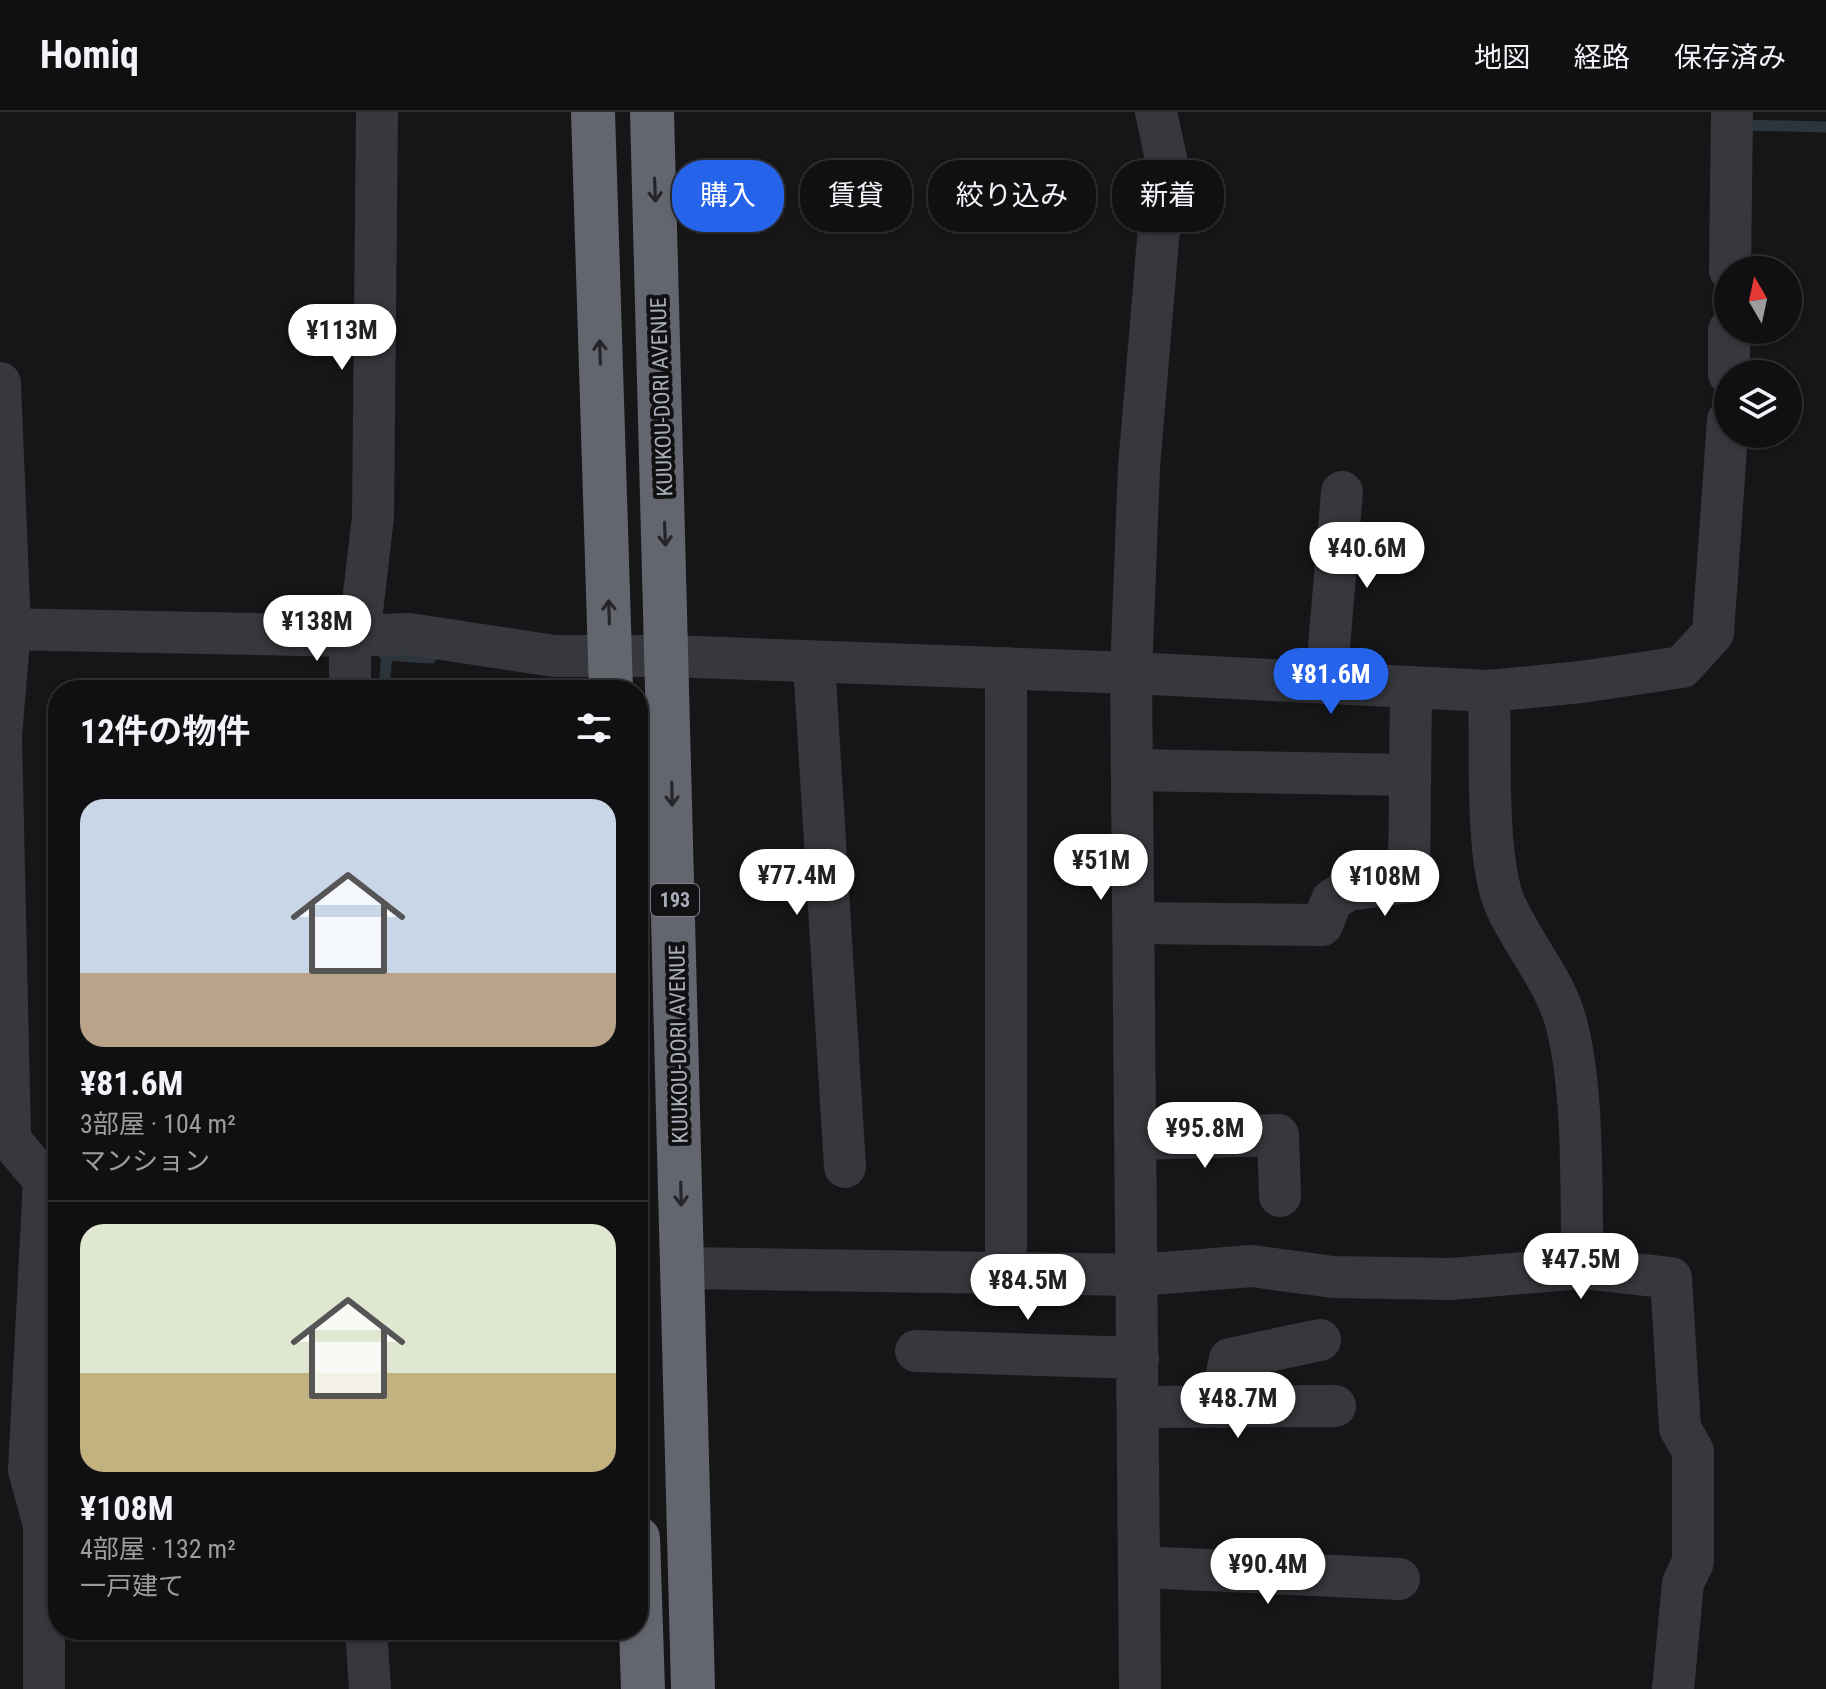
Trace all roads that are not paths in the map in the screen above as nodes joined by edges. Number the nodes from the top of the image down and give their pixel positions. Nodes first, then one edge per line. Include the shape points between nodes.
1 (377, 112) edge
2 (593, 112) edge
3 (652, 112) edge
4 (1156, 112) edge
5 (1732, 112) edge
6 (1730, 256) edge
7 (0, 383) edge
8 (1726, 448) edge
9 (1342, 492) dead end
10 (5, 629) edge
11 (355, 636) junction
12 (669, 656) junction
13 (814, 663) junction
14 (1006, 668) junction
15 (610, 673) edge
16 (1131, 673) junction
17 (351, 680) edge
18 (1326, 683) junction
19 (1411, 687) junction
20 (1489, 691) junction
21 (1132, 770) junction
22 (1410, 775) junction
23 (1134, 923) junction
24 (1136, 1139) junction
25 (845, 1167) dead end
26 (1280, 1196) dead end
27 (1006, 1249) dead end
28 (683, 1268) junction
29 (1583, 1268) junction
30 (1138, 1275) junction
31 (1320, 1340) dead end
32 (916, 1351) dead end
33 (1138, 1358) junction
34 (1335, 1406) dead end
35 (1139, 1407) junction
36 (1220, 1407) junction
37 (1141, 1567) junction
38 (1399, 1579) dead end
39 (367, 1640) edge
40 (641, 1640) edge
41 (44, 1689) edge
42 (370, 1689) edge
43 (643, 1689) edge
44 (693, 1689) edge
45 (1140, 1689) edge
46 (1673, 1689) edge

1 - 11 street via 373,517
15 -> 2 highway
3 -> 12 highway, KUUKOU-DORI AVENUE / 193
4 - 16 street via 1168,168 1139,467
5 - 6 street
7 - 10 street
8 - 20 street via 1713,633 1682,667
9 - 18 street
10 - 11 street
10 - 41 street via 1,736 10,1140 44,1180 29,1470 44,1525
11 - 15 street via 409,634 554,656
11 - 17 street
12 - 13 street
12 - 15 street
12 -> 28 highway, KUUKOU-DORI AVENUE / 193
13 - 14 street
13 - 25 street
14 - 16 street
14 - 27 street
16 - 18 street
16 - 21 street
18 - 19 street
19 - 20 street
19 - 22 street
20 - 29 street via 1494,857 1503,899 1558,996 1575,1072
21 - 22 street
21 - 23 street
22 - 23 street via 1409,882 1348,890 1332,900 1322,925
23 - 24 street
24 - 26 street via 1278,1135
24 - 30 street
28 - 30 street
28 - 44 highway, KUUKOU-DORI AVENUE / 193
29 - 30 street via 1451,1279 1333,1277 1252,1266
29 - 46 street via 1671,1278 1680,1428 1693,1451 1693,1562 1683,1583
30 - 33 street
31 - 36 street via 1230,1359
32 - 33 street
33 - 35 street
34 - 36 street
35 - 36 street
35 - 37 street
37 - 38 street
37 - 45 street
39 - 42 street
40 - 43 highway

